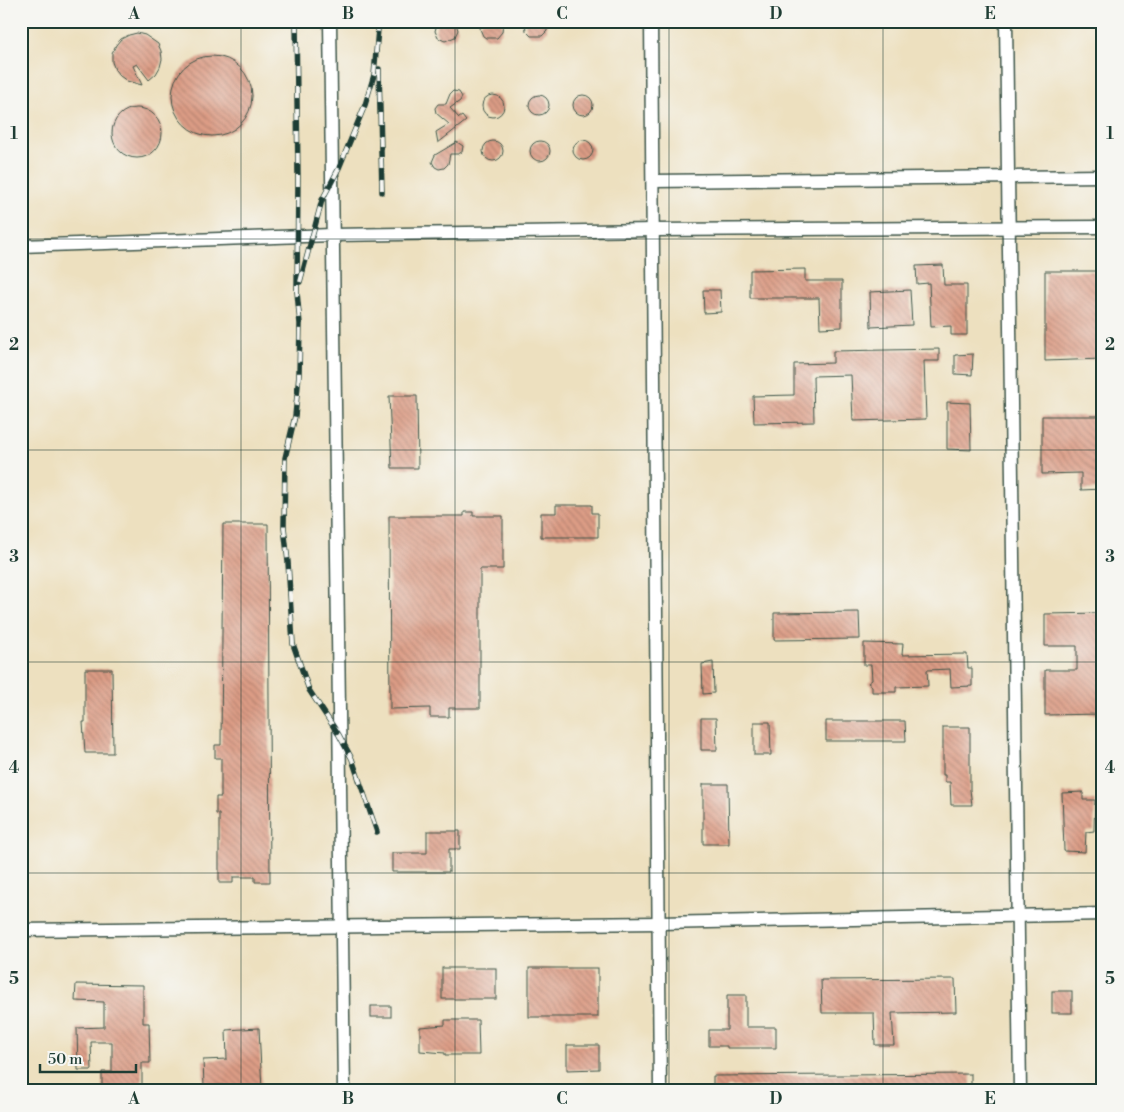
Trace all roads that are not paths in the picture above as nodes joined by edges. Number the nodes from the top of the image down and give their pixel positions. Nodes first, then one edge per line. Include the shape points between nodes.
1 (330, 21) edge
2 (652, 21) edge
3 (1006, 21) edge
4 (1103, 176) edge
5 (1008, 177) junction
6 (653, 181) junction
7 (1103, 227) edge
8 (1009, 228) junction
9 (654, 230) junction
10 (332, 235) junction
11 (21, 246) edge
12 (1103, 914) edge
13 (1018, 916) junction
14 (659, 923) junction
15 (342, 927) junction
16 (21, 930) edge
17 (344, 1091) edge
18 (660, 1091) edge
19 (1020, 1091) edge

1 - 10 lane
2 - 6 lane
3 - 5 lane
4 - 5 lane
5 - 6 lane
5 - 8 lane
6 - 9 lane
7 - 8 lane
8 - 9 lane
8 - 13 lane
9 - 10 lane
9 - 14 lane
10 - 11 lane
10 - 15 lane
12 - 13 lane
13 - 14 lane
13 - 19 lane
14 - 15 lane
14 - 18 lane
15 - 16 lane
15 - 17 lane

